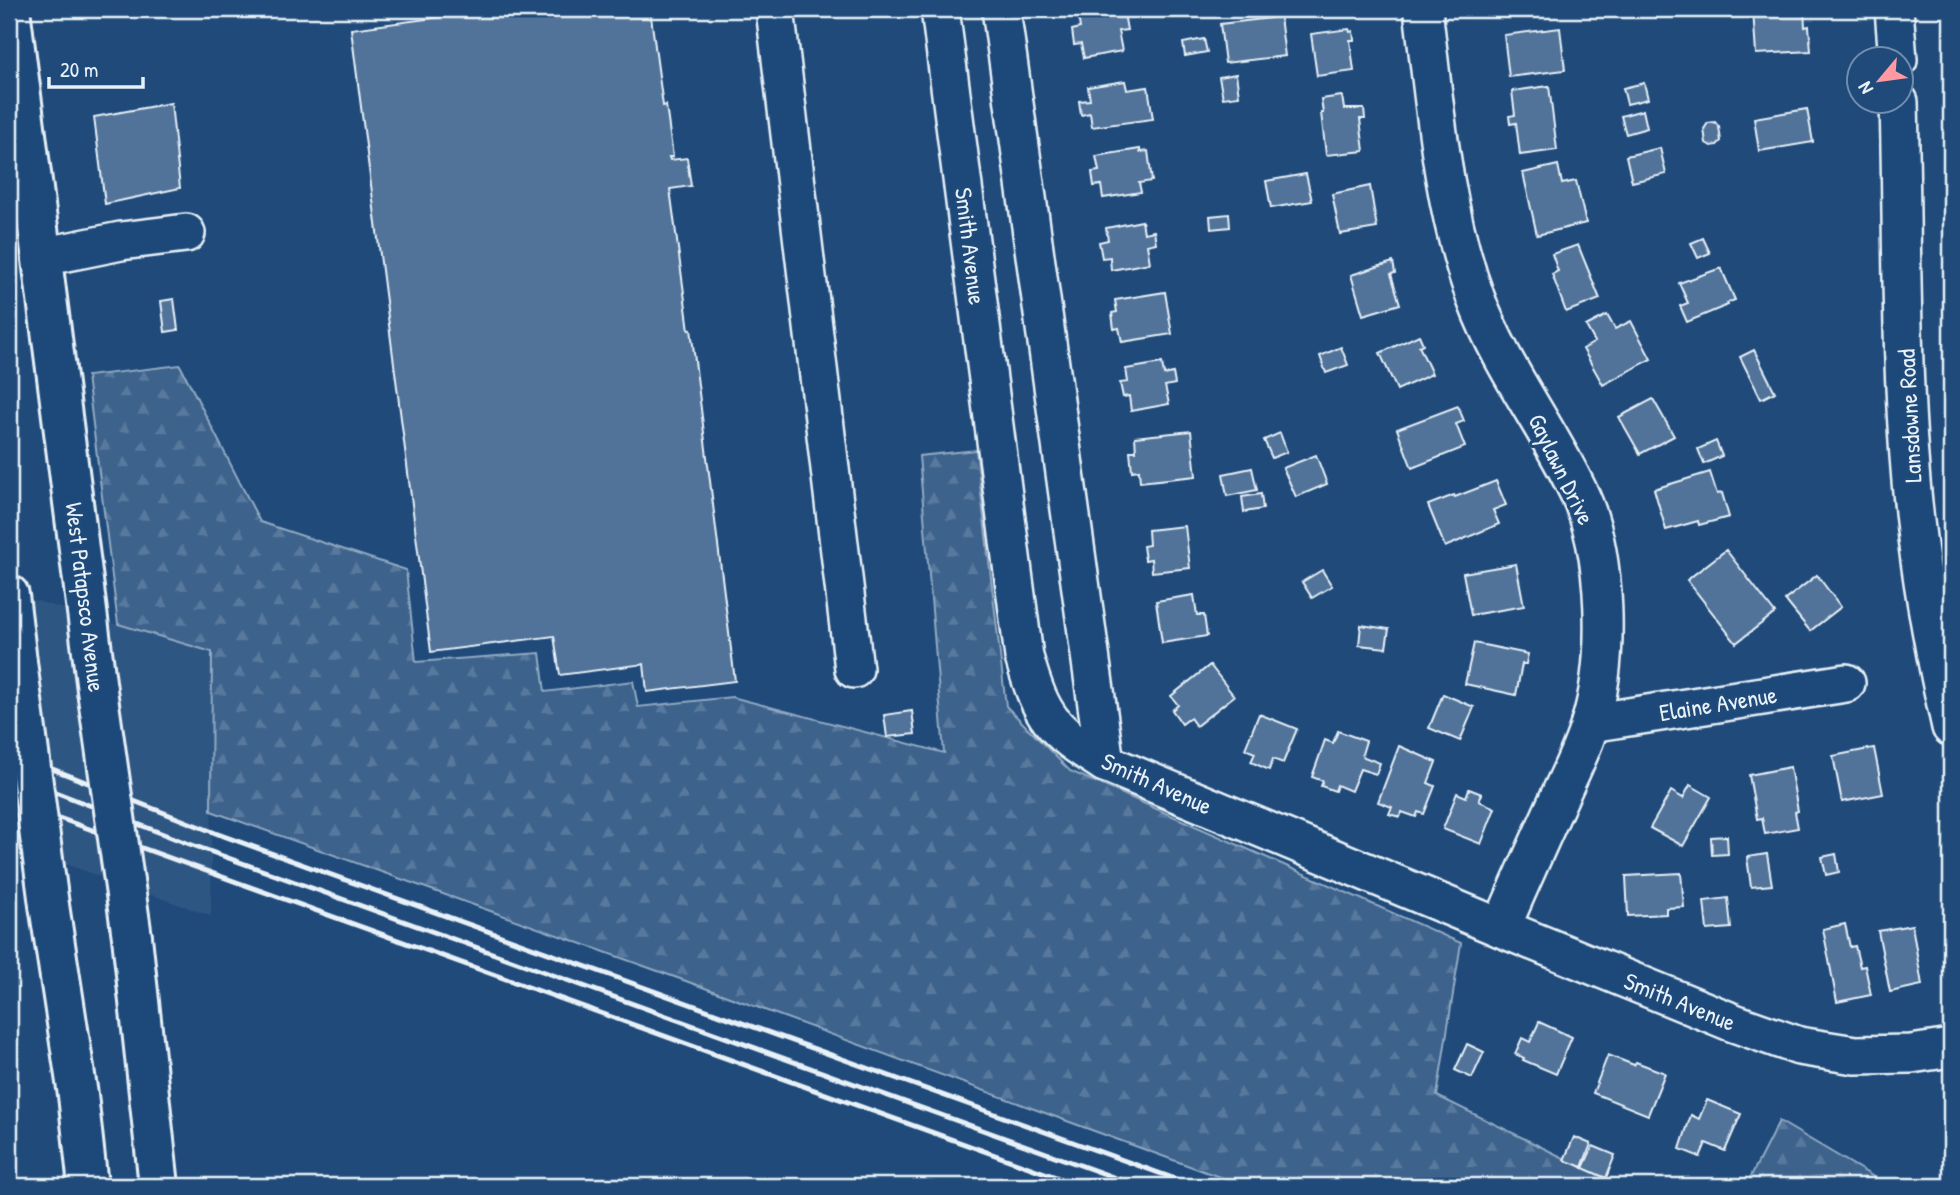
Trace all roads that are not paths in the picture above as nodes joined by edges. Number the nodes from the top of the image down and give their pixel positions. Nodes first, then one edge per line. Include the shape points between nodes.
1 (10, 9) edge
2 (775, 9) edge
3 (940, 9) edge
4 (1001, 9) edge
5 (1423, 9) edge
6 (1894, 9) edge
7 (1897, 46) edge
8 (1899, 116) edge
9 (186, 233) dead end
10 (42, 257) junction
11 (9, 595) edge
12 (854, 669) dead end
13 (1846, 683) dead end
14 (1590, 723) junction
15 (1951, 727) edge
16 (1105, 763) junction
17 (1500, 928) junction
18 (1951, 1048) edge
19 (88, 1186) edge
20 (159, 1186) edge

1 - 10 main road, West Patapsco Avenue
2 - 12 street
3 - 16 street, Smith Avenue via 1024,657 1046,717 1068,740
4 - 16 street
5 - 14 street, Gaylawn Drive via 1457,240 1477,301 1580,493 1595,537 1603,631
6 - 7 street
8 - 15 street, Lansdowne Road via 1908,429 1917,538
9 - 10 street
10 - 20 main road, West Patapsco Avenue, bridge via 132,937
11 - 19 main road, bridge
13 - 14 street, Elaine Avenue
14 - 17 street, Gaylawn Drive
16 - 17 street, Smith Avenue
17 - 18 street, Smith Avenue via 1799,1046 1854,1055

